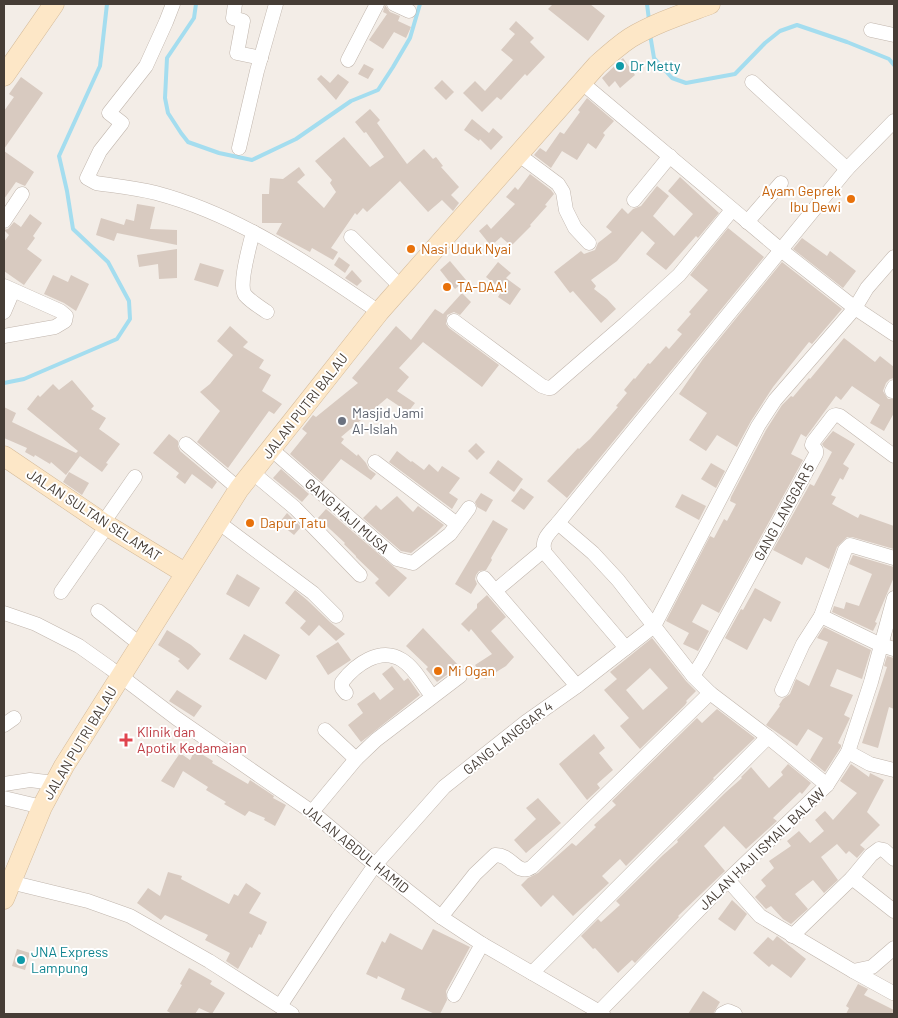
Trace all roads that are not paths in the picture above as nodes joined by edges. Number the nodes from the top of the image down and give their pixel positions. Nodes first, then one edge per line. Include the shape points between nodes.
1 (54, 4) edge
2 (173, 4) edge
3 (235, 4) edge
4 (276, 4) edge
5 (377, 4) edge
6 (394, 4) edge
7 (710, 4) edge
8 (409, 11) dead end
9 (871, 30) dead end
10 (894, 35) edge
11 (261, 58) junction
12 (348, 60) dead end
13 (4, 76) edge
14 (581, 82) junction
15 (752, 82) dead end
16 (894, 121) edge
17 (239, 148) dead end
18 (519, 155) junction
19 (670, 156) junction
20 (847, 169) junction
21 (781, 183) dead end
22 (22, 194) dead end
23 (634, 200) dead end
24 (732, 210) junction
25 (4, 221) edge
26 (747, 222) junction
27 (253, 232) junction
28 (351, 237) dead end
29 (589, 243) dead end
30 (780, 250) junction
31 (894, 258) edge
32 (401, 287) junction
33 (8, 288) edge
34 (855, 308) junction
35 (4, 312) edge
36 (267, 312) dead end
37 (379, 312) junction
38 (454, 321) dead end
39 (894, 334) edge
40 (4, 336) edge
41 (186, 444) dead end
42 (271, 449) junction
43 (4, 456) edge
44 (894, 456) edge
45 (375, 462) dead end
46 (253, 472) junction
47 (135, 477) dead end
48 (239, 489) junction
49 (469, 508) dead end
50 (218, 522) junction
51 (105, 524) junction
52 (458, 524) junction
53 (558, 524) junction
54 (544, 550) junction
55 (894, 558) edge
56 (186, 573) junction
57 (360, 575) dead end
58 (484, 578) dead end
59 (495, 590) junction
60 (61, 592) dead end
61 (894, 598) edge
62 (98, 611) dead end
63 (4, 613) edge
64 (336, 616) dead end
65 (821, 616) junction
66 (654, 626) junction
67 (141, 645) junction
68 (888, 647) edge
69 (626, 648) junction
70 (122, 676) junction
71 (460, 676) dead end
72 (693, 676) junction
73 (577, 686) junction
74 (782, 690) dead end
75 (710, 693) junction
76 (346, 694) dead end
77 (432, 696) junction
78 (325, 730) dead end
79 (768, 737) junction
80 (848, 752) junction
81 (356, 759) junction
82 (894, 770) edge
83 (54, 783) junction
84 (4, 784) edge
85 (827, 785) junction
86 (4, 798) edge
87 (42, 807) junction
88 (312, 812) junction
89 (894, 858) edge
90 (375, 865) junction
91 (852, 878) junction
92 (728, 880) junction
93 (7, 890) edge
94 (894, 911) edge
95 (440, 917) junction
96 (792, 936) junction
97 (482, 944) junction
98 (894, 948) edge
99 (853, 971) junction
100 (532, 973) junction
101 (893, 992) dead end
102 (454, 995) dead end
103 (280, 1006) junction
104 (599, 1013) edge
105 (292, 1014) edge
106 (722, 1014) edge
107 (735, 1014) edge

1 - 13 main road
2 - 27 street via 146,66 109,113 122,123 100,151 87,178 155,193 225,218
3 - 11 street via 233,18 243,21 237,53
4 - 11 street
5 - 12 street
6 - 8 street
7 - 14 main road, JALAN PUTRI BALAU via 660,22 631,37
9 - 10 street
11 - 17 street
14 - 18 main road, JALAN PUTRI BALAU
14 - 19 street
15 - 20 street
16 - 20 street
18 - 29 street via 558,184 575,228
18 - 32 main road, JALAN PUTRI BALAU
19 - 23 street
19 - 24 street
20 - 30 street
21 - 26 street
22 - 25 street
24 - 26 street
24 - 38 street via 678,274 551,388 542,386
26 - 30 street
27 - 36 street via 242,289
27 - 37 street via 298,257
28 - 32 street
30 - 34 street
30 - 53 street
31 - 34 street
32 - 37 main road, JALAN PUTRI BALAU
33 - 35 street
33 - 40 street via 66,316 65,321 55,327
34 - 39 street
34 - 66 street via 775,400 758,426
37 - 42 main road, JALAN PUTRI BALAU
41 - 48 street
42 - 46 main road, JALAN PUTRI BALAU
42 - 52 street, GANG HAJI MUSA via 397,560 412,562 420,558
43 - 51 main road, JALAN SULTAN SELAMAT
44 - 72 street, GANG LANGGAR 5 via 840,416 833,416 813,442 816,454
45 - 52 street
46 - 48 main road, JALAN PUTRI BALAU
46 - 57 street via 295,508
47 - 51 street
48 - 50 main road, JALAN PUTRI BALAU
49 - 52 street, GANG HAJI MUSA
50 - 56 main road, JALAN PUTRI BALAU
50 - 64 street via 314,593
51 - 56 main road, JALAN SULTAN SELAMAT
51 - 60 street
53 - 54 street via 547,535
53 - 66 street via 618,580
54 - 59 street
54 - 69 street
55 - 65 street via 850,545 841,557
56 - 67 main road, JALAN PUTRI BALAU
58 - 59 street
59 - 73 street
61 - 68 street, JALAN HAJI ISMAIL BALAW
62 - 67 street
63 - 70 street, JALAN ABDUL HAMID via 36,624 79,646
65 - 68 street
65 - 74 street via 803,644
66 - 69 street, GANG LANGGAR 4
66 - 72 street
67 - 70 main road, JALAN PUTRI BALAU
68 - 80 street, JALAN HAJI ISMAIL BALAW
69 - 73 street, GANG LANGGAR 4
70 - 83 main road, JALAN PUTRI BALAU
70 - 88 street, JALAN ABDUL HAMID via 184,724
71 - 77 street
72 - 75 street
73 - 90 street, GANG LANGGAR 4 via 444,787
75 - 79 street
75 - 95 street via 532,867 523,870 504,856 495,855
76 - 77 street via 342,682 350,672 372,657 388,655 410,666
77 - 81 street
78 - 81 street
79 - 85 street
79 - 100 street
80 - 82 street via 870,764
80 - 85 street, JALAN HAJI ISMAIL BALAW
81 - 88 street
83 - 84 street via 30,780
83 - 87 main road, JALAN PUTRI BALAU
85 - 92 street, JALAN HAJI ISMAIL BALAW
86 - 87 street
87 - 93 main road, JALAN PUTRI BALAU
88 - 90 street, JALAN ABDUL HAMID
89 - 91 street via 879,849
90 - 95 street, JALAN ABDUL HAMID
90 - 103 street, GANG LANGGAR 4
91 - 94 street
91 - 96 street
92 - 96 street via 760,916
92 - 104 street, JALAN HAJI ISMAIL BALAW
93 - 103 street via 88,901 130,916
95 - 97 street, JALAN ABDUL HAMID
96 - 99 street
97 - 100 street, JALAN ABDUL HAMID
97 - 102 street
98 - 99 street via 872,967
99 - 101 street
100 - 104 street, JALAN ABDUL HAMID
103 - 105 street
106 - 107 street via 728,1011

